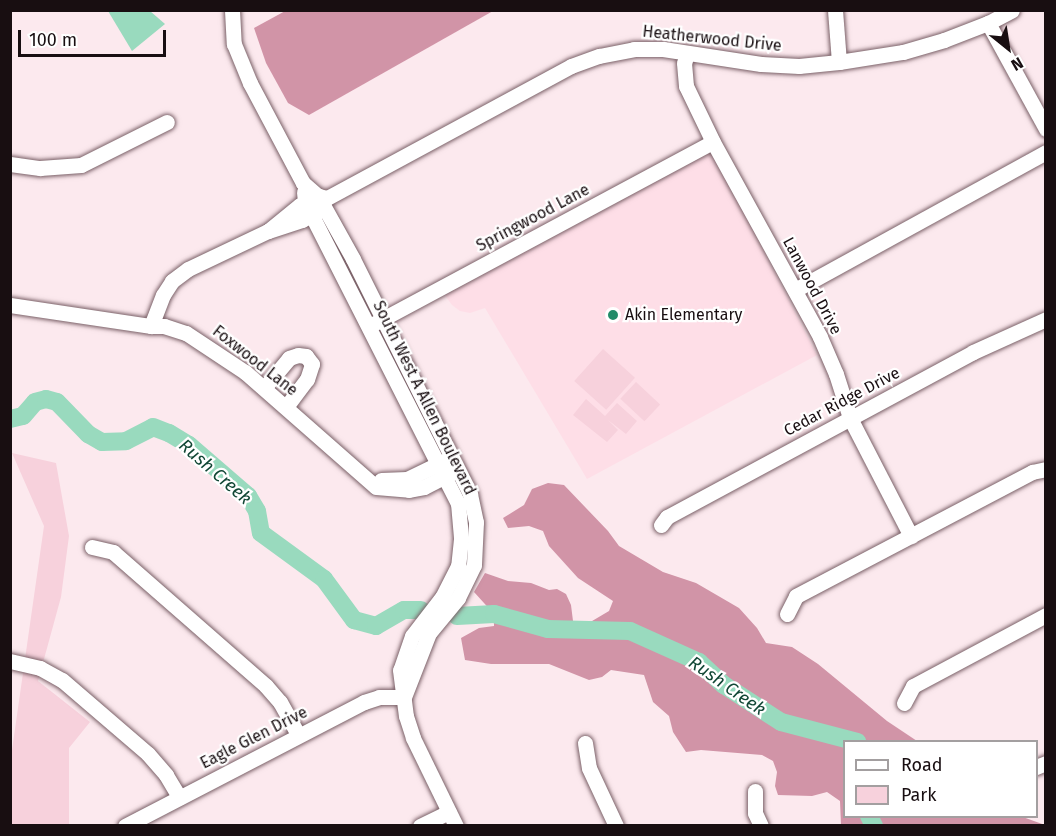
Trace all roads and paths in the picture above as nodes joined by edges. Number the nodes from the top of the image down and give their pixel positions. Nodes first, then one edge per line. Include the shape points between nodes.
1 (232, 10) edge
2 (835, 10) edge
3 (1012, 10) edge
4 (988, 23) junction
5 (687, 54) junction
6 (839, 62) junction
7 (166, 122) dead end
8 (1046, 129) edge
9 (713, 142) junction
10 (1046, 152) edge
11 (10, 164) edge
12 (317, 204) junction
13 (795, 290) junction
14 (10, 304) edge
15 (383, 319) junction
16 (1046, 319) edge
17 (151, 326) junction
18 (369, 326) junction
19 (264, 388) junction
20 (286, 407) junction
21 (850, 418) junction
22 (448, 467) junction
23 (1046, 469) edge
24 (661, 525) dead end
25 (911, 536) junction
26 (92, 547) dead end
27 (787, 614) dead end
28 (1046, 615) edge
29 (10, 661) edge
30 (404, 697) junction
31 (904, 703) dead end
32 (298, 735) junction
33 (585, 743) dead end
34 (755, 791) dead end
35 (179, 797) junction
36 (452, 819) edge
37 (125, 825) edge
38 (420, 825) edge
39 (616, 825) edge
40 (761, 825) edge

1 - 12 street via 234,44 250,83
2 - 6 street
3 - 4 street, Heatherwood Drive
4 - 6 street, Heatherwood Drive via 903,52
4 - 8 street
5 - 6 street, Heatherwood Drive via 799,66
5 - 9 street, Lanwood Drive via 686,86
5 - 12 street, Heatherwood Drive via 634,49 579,63
7 - 11 street via 81,165 40,168
9 - 13 street, Lanwood Drive
9 - 15 street, Springwood Lane
10 - 13 street
12 - 15 street
12 - 17 street, Heatherwood Drive via 188,269 172,281
12 - 18 street, South West A Allen Boulevard
13 - 21 street, Lanwood Drive via 828,356
14 - 17 street, Foxwood Lane
15 - 18 street, Springwood Lane
15 - 22 street
16 - 21 street, Cedar Ridge Drive via 973,352
17 - 19 street, Foxwood Lane via 186,333
18 - 22 street, South West A Allen Boulevard
19 - 20 street, Foxwood Lane
19 - 20 street via 289,358 306,356 312,364 307,379
20 - 22 street, Foxwood Lane via 376,487 424,487
21 - 24 street, Cedar Ridge Drive via 667,517
21 - 25 street, Lanwood Drive
22 - 30 street, South West A Allen Boulevard via 470,494 476,522 474,565 458,598 429,633
23 - 25 street via 1032,472
25 - 27 street via 796,596
26 - 32 street via 114,552 266,686
28 - 31 street via 913,686
29 - 35 street via 40,668 62,680 148,754
30 - 32 street, Eagle Glen Drive via 364,702
30 - 36 street via 413,738
32 - 35 street, Eagle Glen Drive
33 - 39 street via 589,768
34 - 40 street via 755,813
35 - 37 street, Eagle Glen Drive
36 - 38 street

